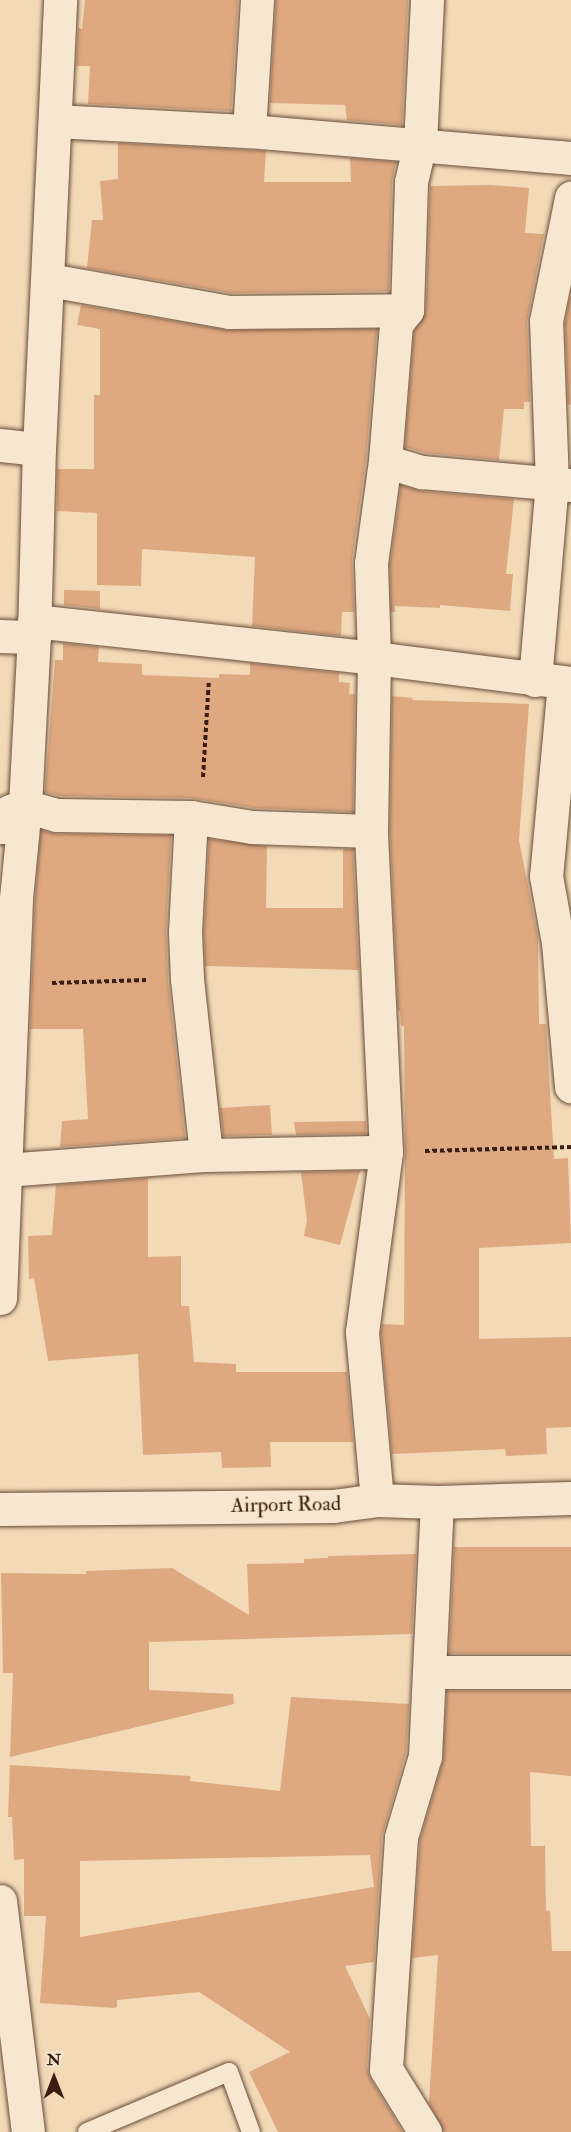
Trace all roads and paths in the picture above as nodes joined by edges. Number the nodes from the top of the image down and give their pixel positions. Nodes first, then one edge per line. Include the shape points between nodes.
1 (60, 0) edge
2 (257, 0) edge
3 (427, 0) edge
4 (55, 121) junction
5 (249, 131) junction
6 (420, 144) junction
7 (571, 158) edge
8 (571, 198) edge
9 (49, 280) junction
10 (407, 310) junction
11 (559, 325) edge
12 (0, 445) edge
13 (39, 449) junction
14 (385, 460) junction
15 (562, 484) edge
16 (34, 629) junction
17 (0, 636) edge
18 (211, 642) junction
19 (374, 658) junction
20 (557, 682) edge
21 (25, 806) junction
22 (191, 817) junction
23 (0, 827) edge
24 (562, 828) edge
25 (371, 831) junction
26 (186, 979) junction
27 (11, 984) junction
28 (571, 1086) edge
29 (571, 1147) edge
30 (386, 1152) junction
31 (206, 1155) junction
32 (4, 1170) junction
33 (0, 1298) edge
34 (571, 1498) edge
35 (377, 1500) junction
36 (437, 1502) junction
37 (0, 1509) edge
38 (429, 1672) junction
39 (571, 1672) edge
40 (0, 1901) edge
41 (28, 2132) edge
42 (87, 2132) edge
43 (251, 2132) edge
44 (425, 2132) edge

1 - 4 street
2 - 5 street
3 - 6 street
4 - 5 street
4 - 9 street
5 - 6 street
6 - 7 street
6 - 10 street via 411,182
8 - 11 street
9 - 10 street via 229,312
9 - 13 street
10 - 14 street via 396,324
11 - 15 street
12 - 13 street
13 - 16 street
14 - 15 street via 422,472
14 - 19 street via 371,563
15 - 20 street
16 - 17 street
16 - 18 street
16 - 21 street
18 - 19 street
18 - 22 path via 201,812
19 - 20 street
19 - 25 street
20 - 24 street
21 - 22 street via 57,815
21 - 23 street via 10,811 8,827
21 - 27 street
22 - 25 street via 252,827
22 - 26 street
24 - 28 street via 546,876 558,943
25 - 30 street
26 - 27 path
26 - 31 street
27 - 32 street
29 - 30 path
30 - 31 street
30 - 35 street via 362,1332
31 - 32 street
32 - 33 street
34 - 36 street, Airport Road
35 - 36 street, Airport Road
35 - 37 street, Airport Road via 333,1506
36 - 38 street
38 - 39 street
38 - 44 street via 425,1755 401,1837 386,2069
40 - 41 street
42 - 43 lane via 229,2072

